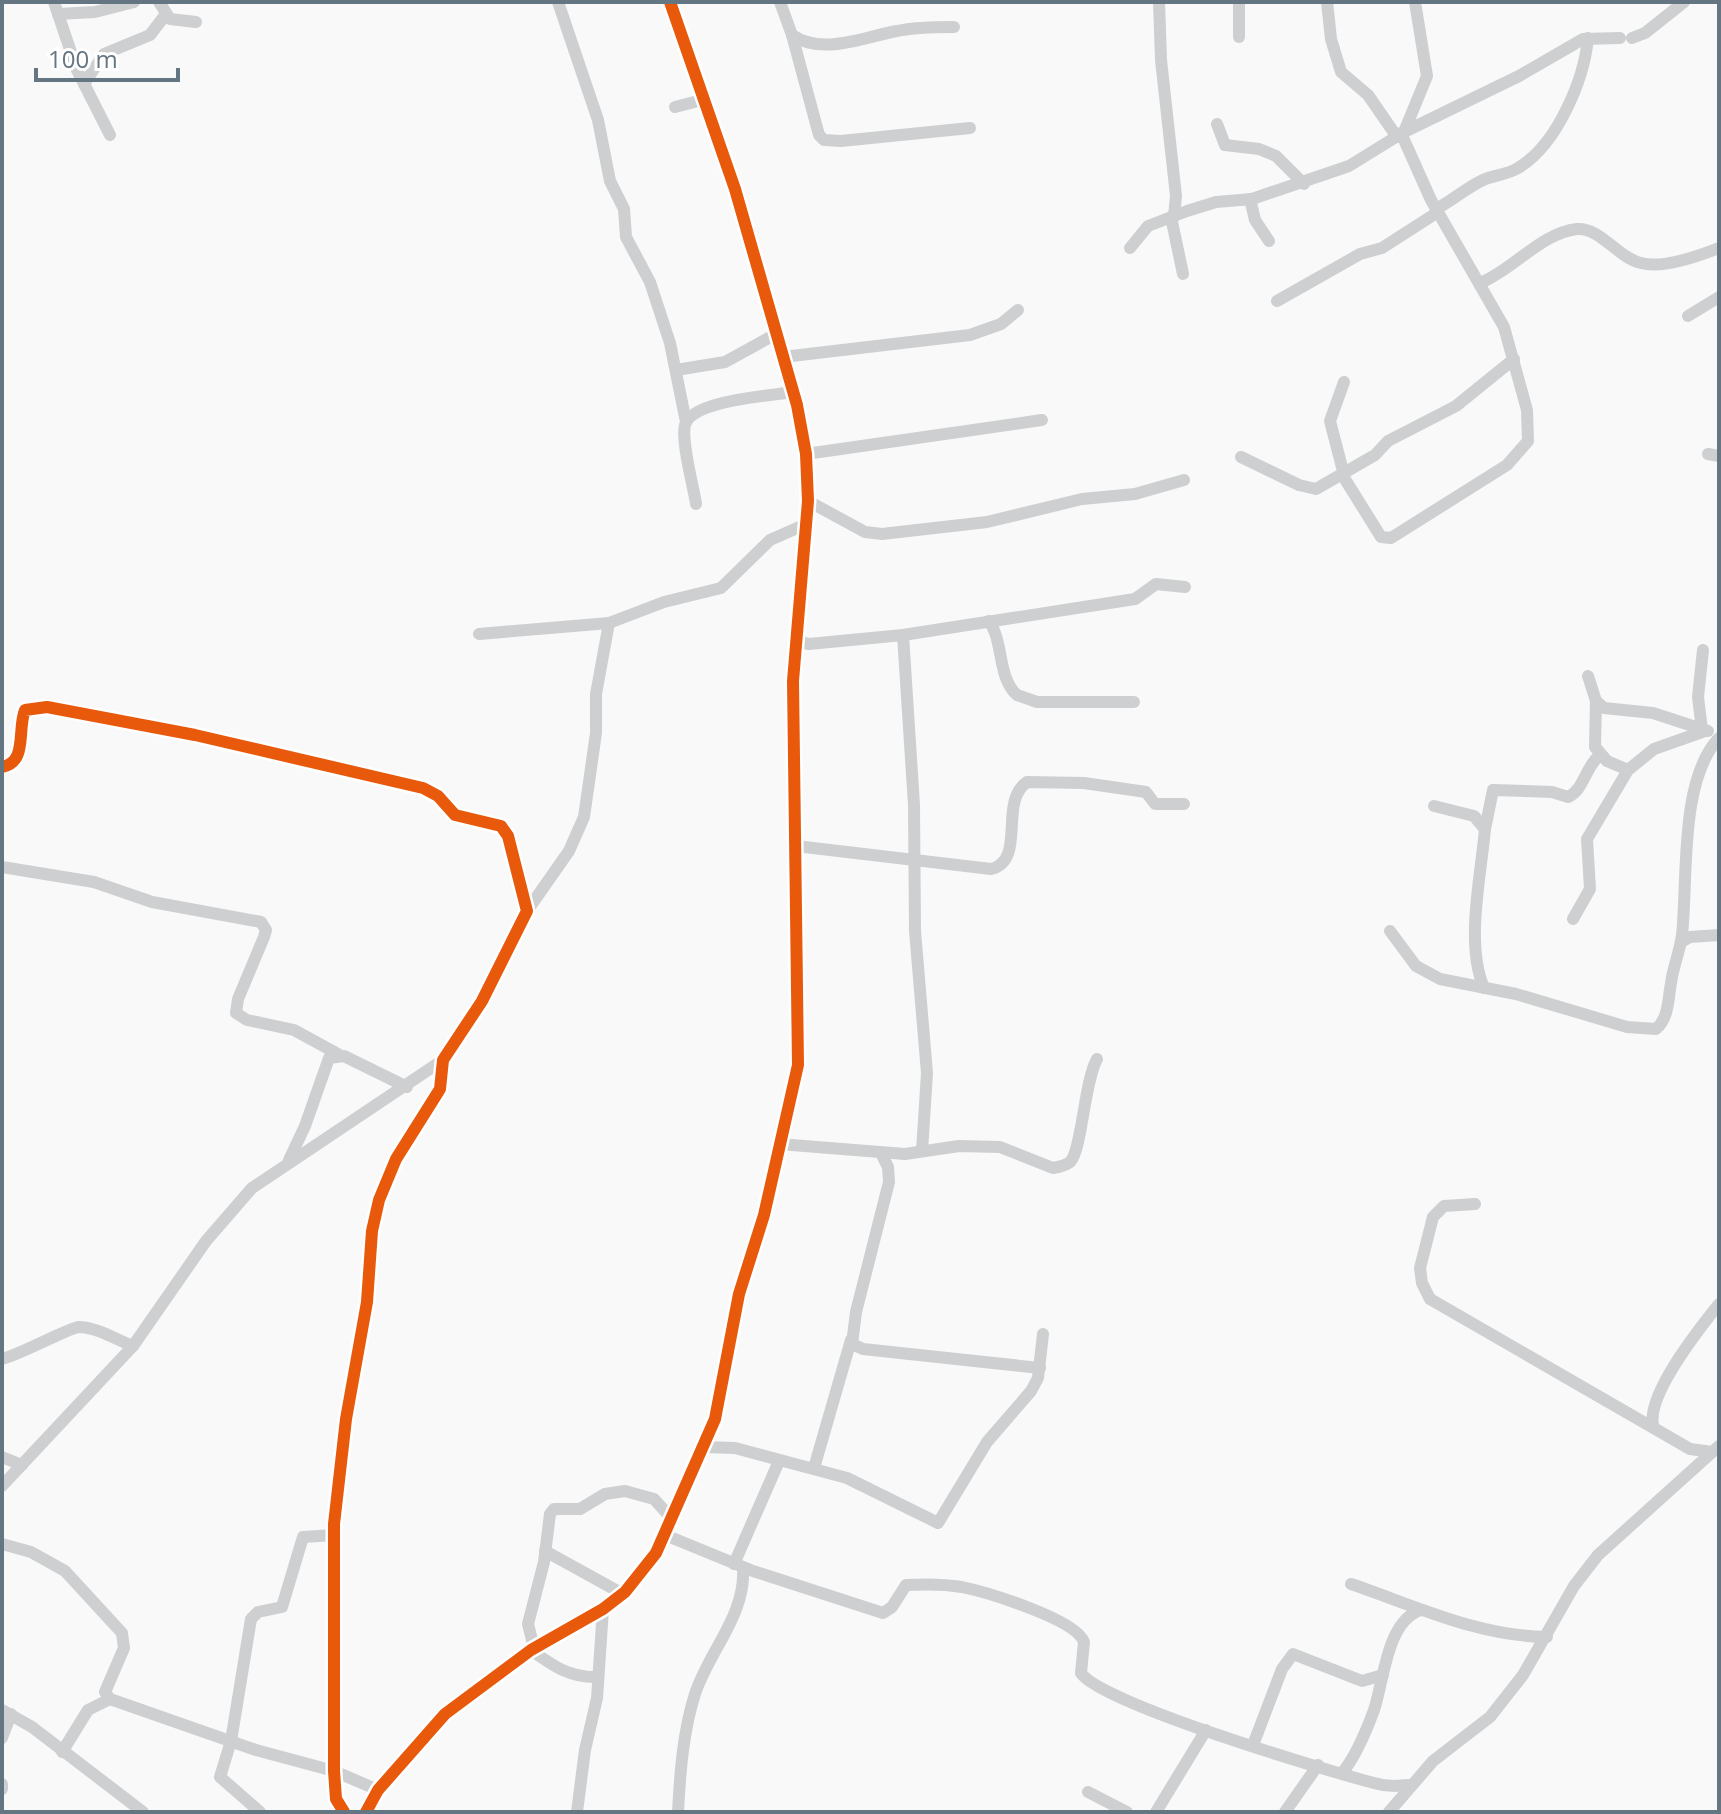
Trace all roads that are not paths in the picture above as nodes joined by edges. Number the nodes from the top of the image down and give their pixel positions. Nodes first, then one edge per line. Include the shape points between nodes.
1 (134, 2) edge
2 (558, 2) edge
3 (670, 2) edge
4 (780, 2) edge
5 (1159, 2) edge
6 (1239, 2) edge
7 (1327, 2) edge
8 (1415, 2) edge
9 (1684, 2) edge
10 (56, 8) edge
11 (162, 8) edge
12 (196, 22) dead end
13 (954, 27) dead end
14 (792, 35) junction
15 (1239, 37) dead end
16 (1588, 38) junction
17 (84, 84) junction
18 (706, 99) junction
19 (675, 107) dead end
20 (1217, 124) dead end
21 (970, 128) dead end
22 (1400, 134) junction
23 (110, 135) dead end
24 (1304, 184) junction
25 (1250, 199) junction
26 (1437, 211) junction
27 (1173, 216) junction
28 (1269, 241) dead end
29 (1130, 248) dead end
30 (1719, 248) edge
31 (1183, 274) dead end
32 (1480, 283) junction
33 (1719, 297) edge
34 (1277, 301) dead end
35 (1018, 310) dead end
36 (1688, 316) dead end
37 (776, 334) junction
38 (783, 357) junction
39 (1514, 359) junction
40 (676, 370) junction
41 (1344, 382) dead end
42 (793, 392) junction
43 (1042, 420) dead end
44 (686, 422) junction
45 (806, 454) junction
46 (1241, 457) dead end
47 (1344, 475) junction
48 (1184, 480) dead end
49 (808, 501) junction
50 (696, 504) dead end
51 (804, 525) junction
52 (1185, 587) dead end
53 (989, 621) junction
54 (609, 623) junction
55 (479, 634) dead end
56 (903, 635) junction
57 (794, 641) junction
58 (1703, 650) dead end
59 (1588, 676) dead end
60 (1596, 701) junction
61 (1134, 702) dead end
62 (1704, 730) junction
63 (1719, 735) edge
64 (1600, 755) junction
65 (2, 767) edge
66 (1628, 770) junction
67 (1184, 804) dead end
68 (1434, 806) dead end
69 (1485, 829) junction
70 (796, 846) junction
71 (914, 858) junction
72 (2, 867) edge
73 (527, 911) junction
74 (1573, 919) dead end
75 (1390, 931) dead end
76 (1719, 935) edge
77 (1681, 942) junction
78 (1477, 969) junction
79 (1460, 984) junction
80 (1484, 988) junction
81 (338, 1054) junction
82 (1097, 1059) dead end
83 (443, 1060) junction
84 (407, 1087) junction
85 (779, 1144) junction
86 (922, 1151) junction
87 (881, 1153) junction
88 (289, 1160) junction
89 (1475, 1204) dead end
90 (1719, 1304) edge
91 (1043, 1334) dead end
92 (851, 1340) junction
93 (133, 1346) junction
94 (863, 1349) junction
95 (845, 1356) junction
96 (2, 1359) edge
97 (1040, 1368) junction
98 (1649, 1417) junction
99 (704, 1447) junction
100 (1716, 1449) edge
101 (2, 1457) edge
102 (779, 1461) junction
103 (22, 1465) junction
104 (814, 1468) junction
105 (2, 1486) edge
106 (673, 1520) junction
107 (334, 1535) junction
108 (665, 1535) junction
109 (2, 1544) edge
110 (545, 1551) junction
111 (738, 1566) junction
112 (1351, 1584) dead end
113 (623, 1594) junction
114 (603, 1609) junction
115 (1421, 1610) junction
116 (1547, 1637) junction
117 (532, 1649) junction
118 (1383, 1675) junction
119 (598, 1677) junction
120 (110, 1699) junction
121 (6, 1712) edge
122 (1206, 1730) junction
123 (2, 1738) edge
124 (231, 1741) junction
125 (1253, 1745) junction
126 (62, 1752) junction
127 (1318, 1765) junction
128 (334, 1771) junction
129 (1343, 1772) junction
130 (1411, 1785) junction
131 (378, 1790) junction
132 (1088, 1792) dead end
133 (143, 1812) edge
134 (260, 1812) edge
135 (344, 1812) edge
136 (366, 1812) edge
137 (577, 1812) edge
138 (678, 1812) edge
139 (1127, 1812) edge
140 (1156, 1812) edge
141 (1285, 1812) edge
142 (1389, 1812) edge

1 - 10 street via 95,12
2 - 40 street via 598,120 610,181 624,209 626,237 650,282
3 - 18 street
4 - 14 street
5 - 27 street via 1176,196
6 - 15 street
7 - 22 street via 1341,72
8 - 22 street via 1427,76
9 - 16 street via 1645,33
10 - 17 street
11 - 12 street via 177,21
11 - 17 street via 150,35 104,54
13 - 14 street via 907,29 825,45
14 - 21 street via 824,140
16 - 22 street
16 - 26 street via 1585,65 1561,122 1545,144 1517,169 1481,181
17 - 23 street
18 - 19 street
18 - 37 street
20 - 24 street via 1225,145 1276,156
22 - 24 street via 1349,166
22 - 26 street
24 - 25 street
25 - 27 street via 1216,202
25 - 28 street via 1255,220
26 - 32 street
26 - 34 street via 1382,248 1360,254
27 - 29 street via 1148,226
27 - 31 street
30 - 32 street via 1640,263 1578,229 1556,235
32 - 39 street
33 - 36 street
35 - 38 street via 970,335
37 - 38 street
37 - 40 street via 725,362
38 - 42 street
39 - 47 street via 1456,406 1388,441
39 - 47 street via 1530,430 1522,451 1507,465 1386,538
40 - 44 street
41 - 47 street via 1330,421
42 - 44 street via 704,407
42 - 45 street
43 - 45 street
44 - 50 street
45 - 49 street
46 - 47 street via 1307,488
48 - 49 street via 987,522 882,534 865,532
49 - 51 street
51 - 54 street via 770,540 721,588
51 - 57 street
52 - 53 street via 1156,584 1135,599
53 - 56 street
53 - 61 street via 1017,695 1037,702
54 - 55 street
54 - 73 street via 584,817 569,851
56 - 57 street
56 - 71 street
57 - 70 street
58 - 62 street via 1698,697
59 - 60 street
60 - 62 street via 1604,708 1653,713
60 - 64 street via 1594,740
62 - 63 street
62 - 66 street via 1654,749
63 - 77 street via 1692,794
64 - 66 street
64 - 69 street via 1577,792 1568,797 1493,790
65 - 73 street via 17,758 25,710 39,706 172,730 423,788 455,815 501,826
66 - 74 street via 1587,839 1590,889
67 - 71 street via 1155,804 1146,792 1120,787 1027,782 1018,788 1011,814 1009,854 997,868 971,869
68 - 69 street via 1474,816
69 - 78 street
70 - 71 street
70 - 85 street via 799,1052
71 - 86 street via 928,1082
72 - 81 street via 68,876 152,902 261,922 266,930 236,1013 294,1030
73 - 83 street via 482,1001
75 - 79 street via 1422,971
76 - 77 street
77 - 80 street via 1667,1012 1656,1029 1627,1027
78 - 79 street
78 - 80 street
79 - 80 street
81 - 84 street
81 - 88 street via 323,1068 313,1107
82 - 86 street via 1086,1084 1077,1148 1073,1160 1062,1167 1000,1147
83 - 84 street
83 - 107 street via 440,1089 391,1170 372,1231
84 - 88 street
85 - 87 street
85 - 99 street
86 - 87 street
87 - 92 street via 889,1182
88 - 93 street via 252,1188 206,1241
89 - 98 street via 1444,1206 1433,1217 1420,1268 1427,1295
90 - 98 street via 1695,1335
91 - 97 street
92 - 94 street
92 - 95 street
93 - 96 street via 74,1328
93 - 103 street
94 - 95 street
94 - 97 street
95 - 104 street
97 - 104 street via 1023,1403 987,1442 942,1522 933,1523 865,1486
98 - 100 street via 1690,1449
99 - 102 street via 735,1448
99 - 106 street
100 - 116 street via 1598,1555 1574,1586
101 - 103 street
102 - 104 street
102 - 111 street
103 - 105 street
106 - 108 street
106 - 110 street via 647,1495 605,1494 580,1509 554,1509
107 - 124 street via 303,1537 282,1607 254,1615
107 - 128 street
108 - 111 street
108 - 113 street
109 - 120 street via 31,1552 65,1571 122,1633 124,1648 105,1692
110 - 113 street
110 - 117 street via 528,1624
111 - 122 street via 883,1613 906,1585 982,1591 1072,1627 1084,1642 1080,1668 1089,1682
111 - 138 street via 744,1588 738,1607 693,1703
112 - 115 street
113 - 114 street
114 - 117 street
114 - 119 street
115 - 116 street via 1494,1632
115 - 118 street via 1411,1613 1399,1628
116 - 130 street via 1490,1717
117 - 119 street via 562,1671
117 - 131 street via 445,1714
118 - 125 street via 1362,1681 1293,1654 1282,1669
118 - 129 street via 1366,1731
119 - 137 street
120 - 124 street
120 - 126 street via 88,1710
121 - 123 street
121 - 126 street
122 - 125 street
122 - 140 street
124 - 128 street
124 - 134 street via 220,1777
125 - 127 street
126 - 133 street
127 - 129 street
127 - 141 street
128 - 131 street
128 - 135 street via 336,1799
129 - 130 street via 1375,1784
130 - 142 street
131 - 136 street
132 - 139 street

